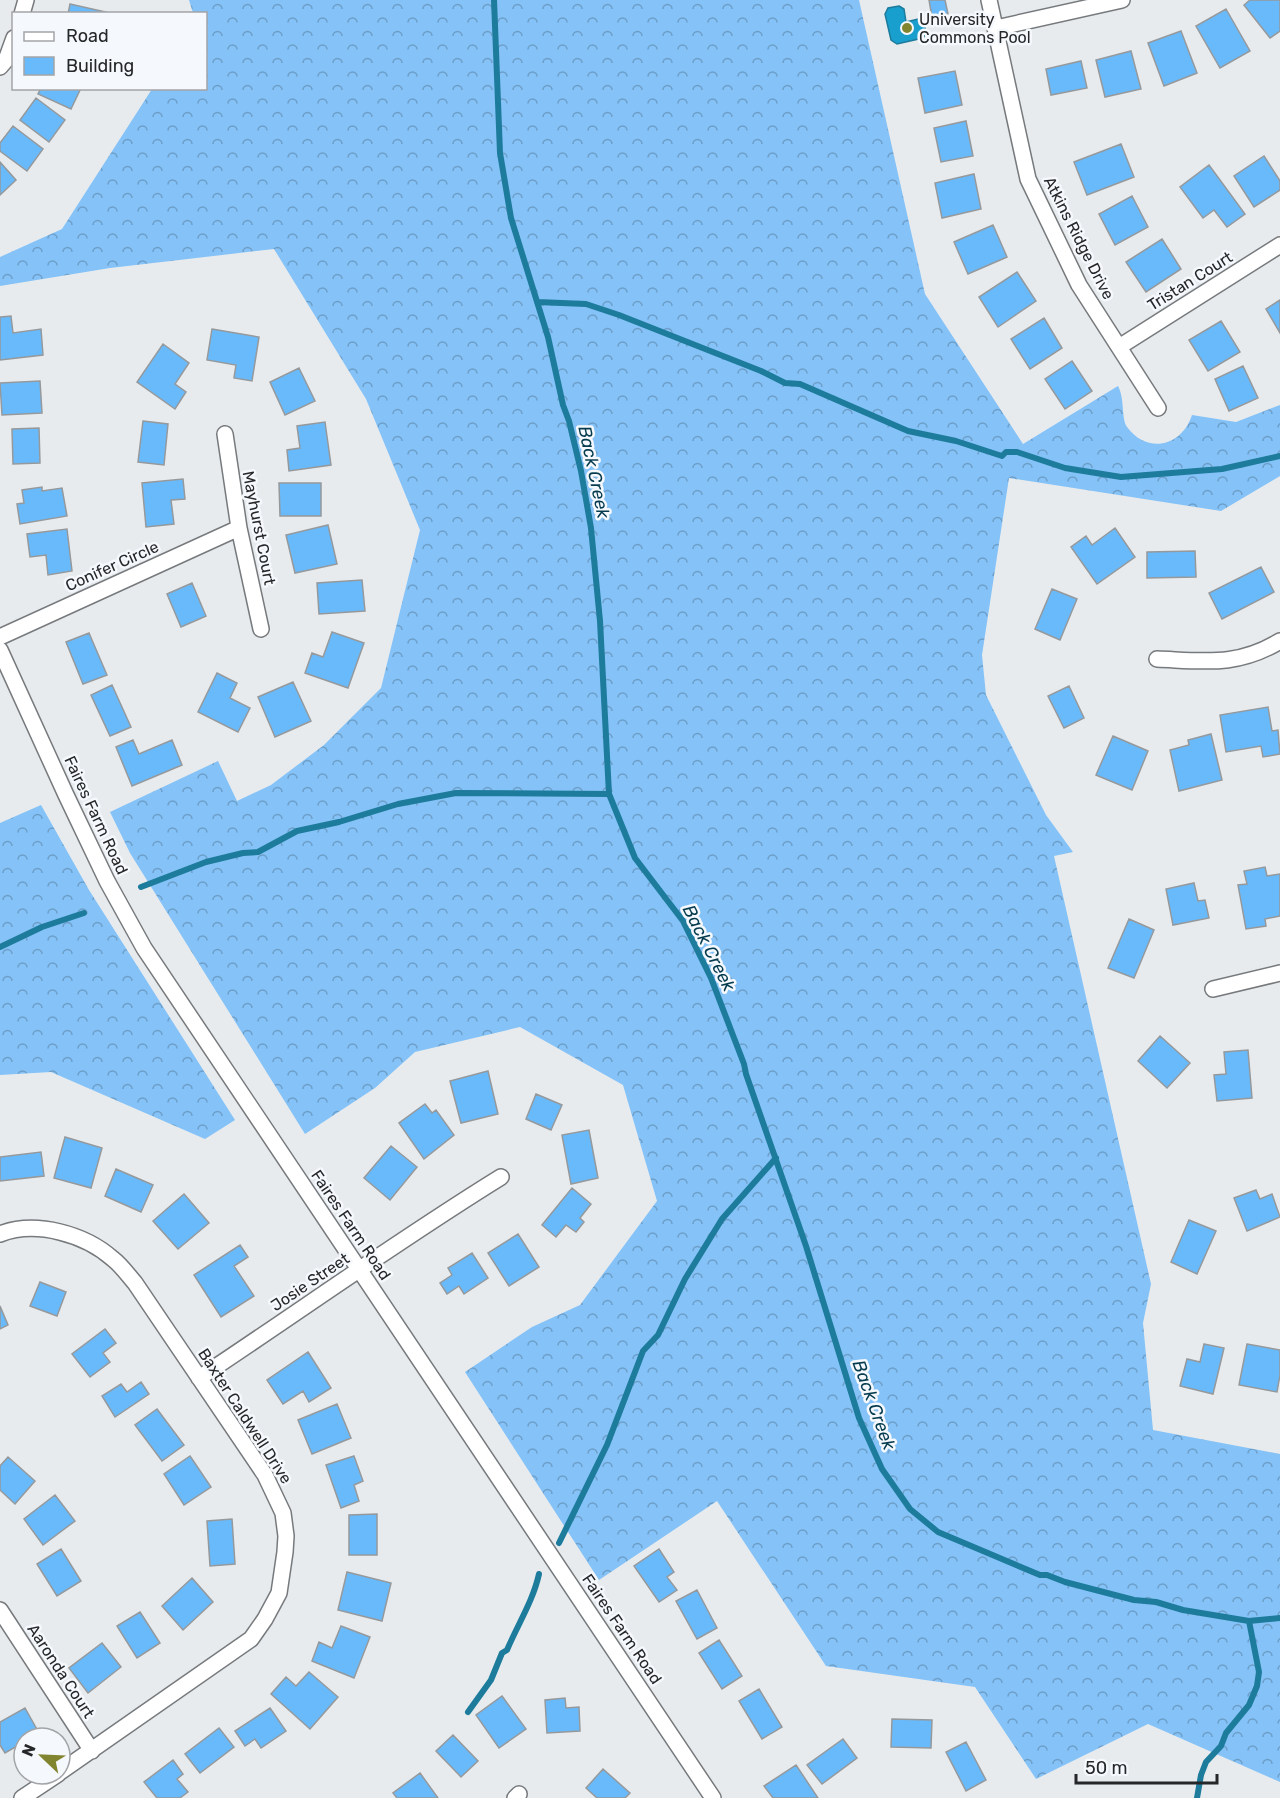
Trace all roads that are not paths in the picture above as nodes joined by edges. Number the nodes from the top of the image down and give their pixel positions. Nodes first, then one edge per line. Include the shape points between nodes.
1 (989, 0) edge
2 (1122, 0) edge
3 (996, 28) junction
4 (12, 44) edge
5 (0, 67) edge
6 (1280, 245) edge
7 (1119, 347) junction
8 (1158, 408) dead end
9 (225, 434) dead end
10 (239, 528) junction
11 (261, 629) dead end
12 (0, 637) edge
13 (1280, 641) edge
14 (0, 650) edge
15 (1157, 659) dead end
16 (1280, 973) edge
17 (1213, 989) dead end
18 (501, 1176) dead end
19 (0, 1234) edge
20 (360, 1271) junction
21 (200, 1378) junction
22 (0, 1610) edge
23 (92, 1751) junction
24 (72, 1764) edge
25 (40, 1786) edge
26 (22, 1798) edge
27 (713, 1798) edge

1 - 3 street, Atkins Ridge Drive
2 - 3 street
3 - 7 street, Atkins Ridge Drive via 1028,179 1079,285
4 - 5 street
6 - 7 street, Tristan Court
7 - 8 street, Atkins Ridge Drive
9 - 10 street, Mayhurst Court
10 - 11 street, Mayhurst Court
10 - 12 street, Conifer Circle
13 - 15 street via 1241,658 1216,662
14 - 20 street, Faires Farm Road via 84,834 144,948
16 - 17 street
18 - 20 street, Josie Street
19 - 21 street, Baxter Caldwell Drive via 33,1229 60,1233 86,1241 113,1258 135,1283
20 - 21 street, Josie Street
20 - 27 street, Faires Farm Road
21 - 23 street, Baxter Caldwell Drive via 265,1475 283,1513 286,1536 279,1593 251,1639
22 - 23 street, Aaronda Court
23 - 24 street, Baxter Caldwell Drive
25 - 26 street, Baxter Caldwell Drive

